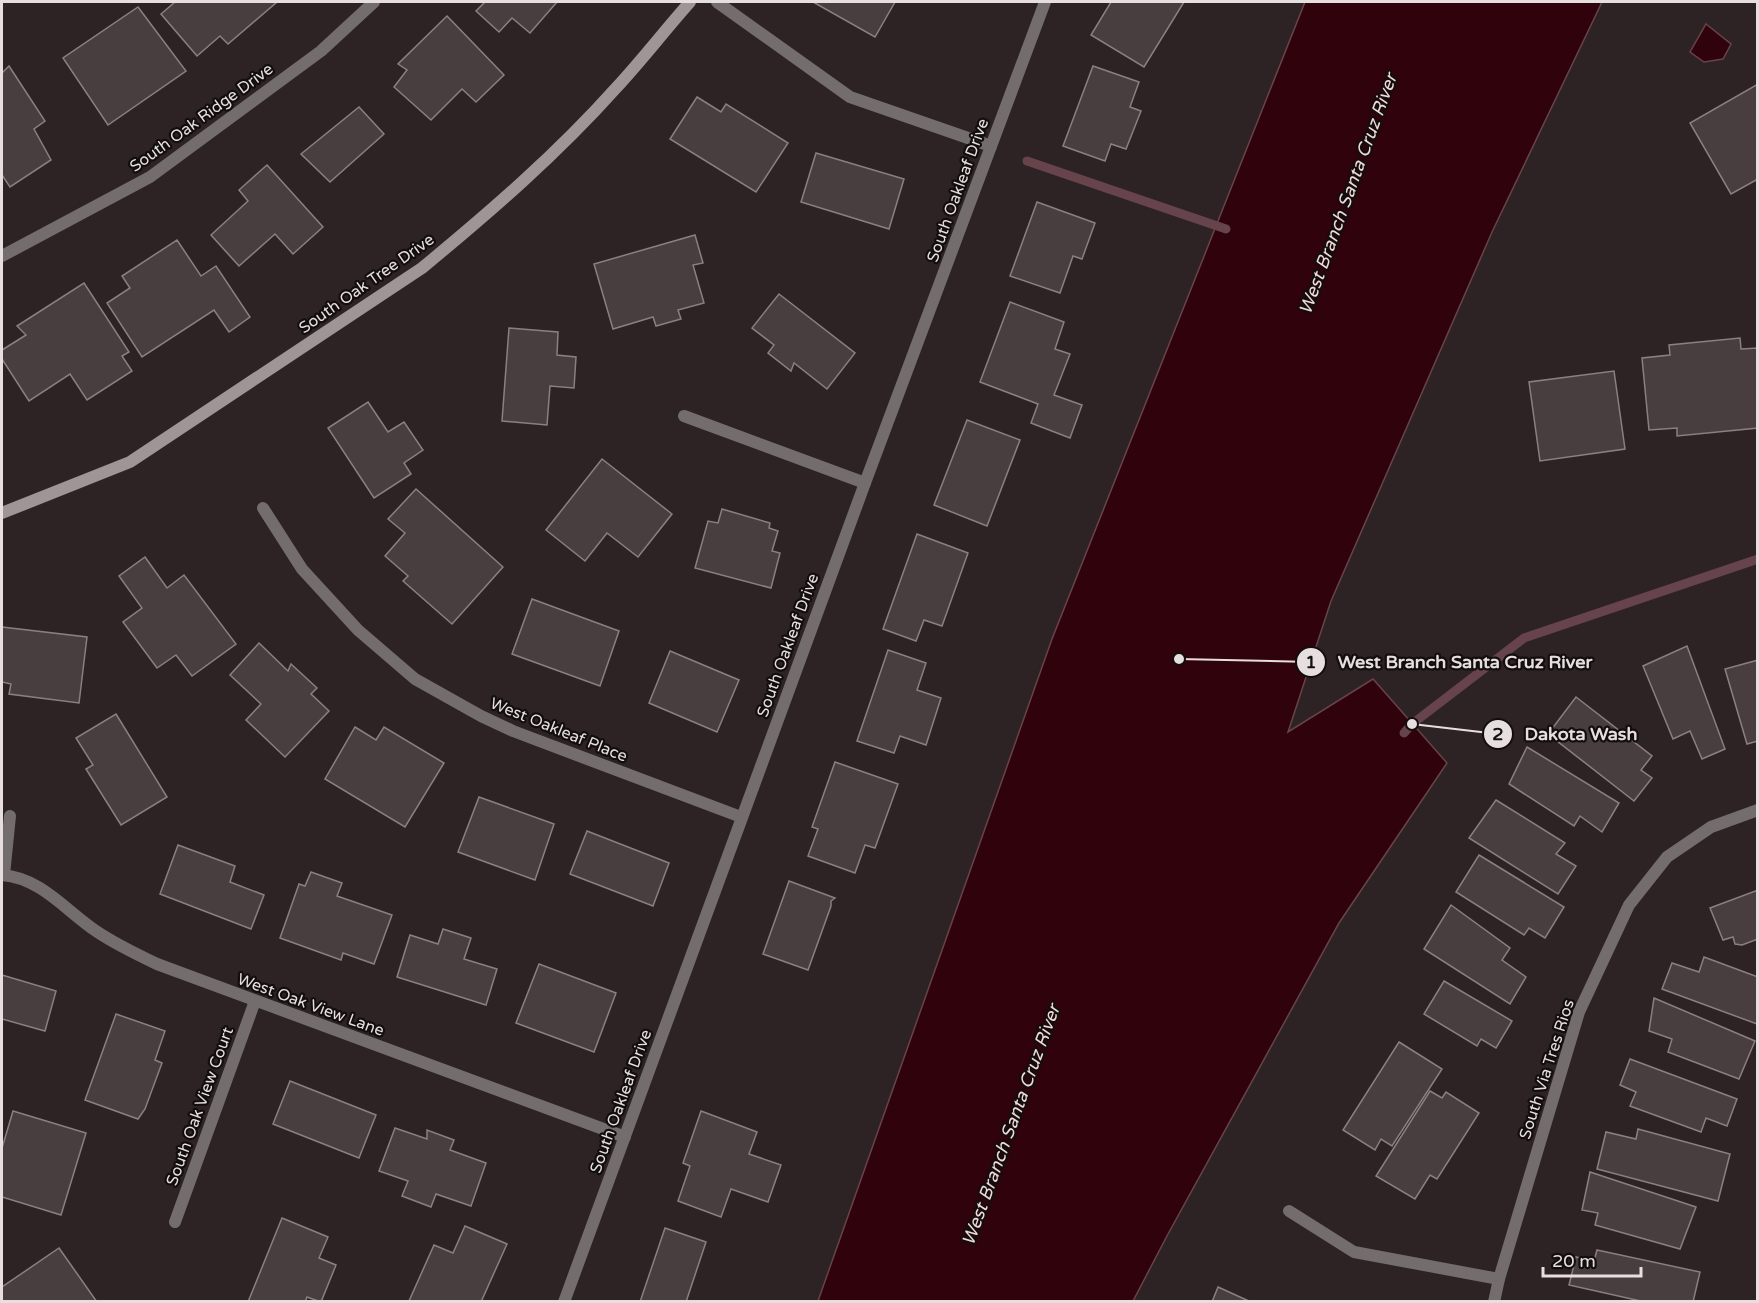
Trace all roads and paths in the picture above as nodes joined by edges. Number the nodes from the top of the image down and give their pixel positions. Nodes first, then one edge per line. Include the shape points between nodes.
1 (374, 2) edge
2 (690, 2) edge
3 (717, 2) edge
4 (1045, 2) edge
5 (991, 146) junction
6 (2, 256) edge
7 (684, 416) dead end
8 (865, 483) junction
9 (263, 508) dead end
10 (2, 513) edge
11 (1758, 810) edge
12 (10, 816) dead end
13 (741, 817) junction
14 (3, 875) edge
15 (255, 1001) junction
16 (625, 1137) junction
17 (1289, 1211) dead end
18 (175, 1222) dead end
19 (1499, 1279) junction
20 (564, 1302) edge
21 (1494, 1302) edge

1 - 6 street, South Oak Ridge Drive via 321,51 150,177
2 - 10 street, South Oak Tree Drive via 615,90 552,154 422,268 130,462
3 - 5 street via 850,97
4 - 5 street, South Oakleaf Drive
5 - 8 street, South Oakleaf Drive
7 - 8 street
8 - 13 street, South Oakleaf Drive
9 - 13 street, West Oakleaf Place via 302,569 357,630 416,679 513,731
11 - 19 street, South Via Tres Rios via 1711,827 1667,857 1629,905 1579,1012
12 - 14 street
13 - 16 street, South Oakleaf Drive
14 - 15 street, West Oak View Lane via 34,883 127,950
15 - 16 street, West Oak View Lane
15 - 18 street, South Oak View Court
16 - 20 street, South Oakleaf Drive
17 - 19 street via 1354,1252
19 - 21 street, South Via Tres Rios

